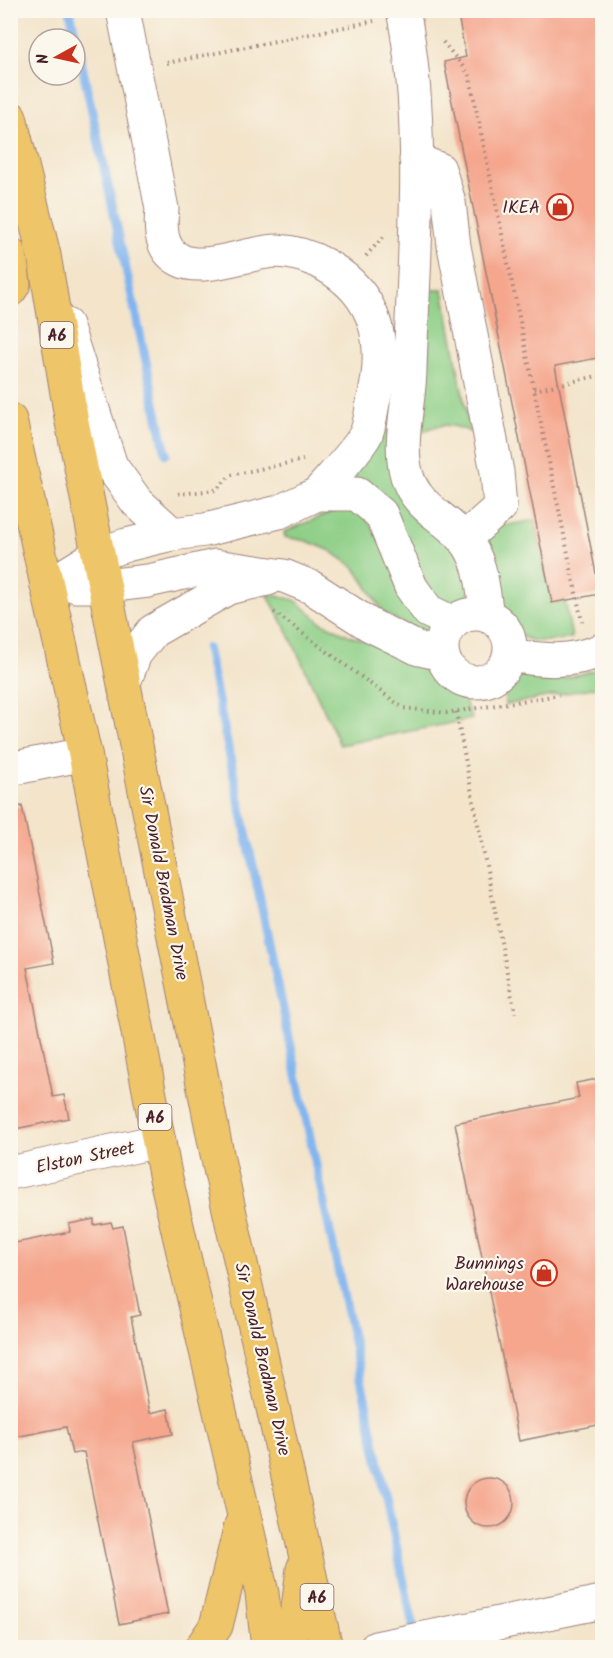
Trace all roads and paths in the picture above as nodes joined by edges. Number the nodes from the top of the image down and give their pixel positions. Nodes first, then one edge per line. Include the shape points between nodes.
1 (123, 10) edge
2 (404, 13) edge
3 (441, 39) dead end
4 (134, 70) junction
5 (10, 117) edge
6 (416, 160) junction
7 (10, 254) edge
8 (44, 255) junction
9 (10, 290) edge
10 (603, 375) edge
11 (534, 390) junction
12 (10, 420) edge
13 (309, 458) dead end
14 (318, 494) junction
15 (158, 501) junction
16 (172, 534) junction
17 (464, 539) junction
18 (99, 554) junction
19 (221, 577) junction
20 (47, 586) junction
21 (106, 586) junction
22 (271, 610) dead end
23 (487, 616) junction
24 (453, 623) junction
25 (596, 653) edge
26 (442, 654) junction
27 (510, 655) junction
28 (125, 680) junction
29 (561, 694) dead end
30 (456, 712) junction
31 (85, 754) junction
32 (10, 769) edge
33 (515, 1012) dead end
34 (159, 1141) junction
35 (10, 1173) edge
36 (243, 1520) junction
37 (305, 1546) junction
38 (603, 1602) edge
39 (382, 1646) edge
40 (201, 1647) edge
41 (268, 1647) edge
42 (286, 1647) edge
43 (327, 1647) edge

1 - 4 street
2 - 4 path
2 - 6 street
3 - 11 path via 469,74
4 - 14 street via 162,209 160,230 167,249 179,260 194,265 278,251 300,255 347,279 374,317 380,344 379,378 365,435
5 - 8 main road, Sir Donald Bradman Drive / A6
6 - 17 street via 410,384 404,445 407,476 430,511
6 - 17 street via 439,169 449,202 497,472 500,507
7 - 9 main road via 14,284
8 - 15 street via 111,465
8 - 18 main road, Sir Donald Bradman Drive / A6
10 - 11 path
11 - 25 path
12 - 20 main road, A6
13 - 15 path via 231,475 216,490
14 - 16 street via 279,512
14 - 24 street via 357,494 381,514 411,586 428,611
15 - 16 street
16 - 18 street
17 - 23 street via 480,568
18 - 20 street
18 - 21 main road, Sir Donald Bradman Drive / A6
19 - 21 street
19 - 26 street via 284,576 311,587 370,625 419,650
19 - 28 street via 153,631 135,654
20 - 21 street
20 - 31 main road, A6
21 - 28 main road, Sir Donald Bradman Drive / A6
22 - 30 path via 403,708
23 - 24 street via 468,614
23 - 27 street via 507,632
24 - 26 street via 443,636
25 - 27 street via 573,660 544,661
26 - 27 street via 456,677 478,683 499,674
28 - 37 main road, Sir Donald Bradman Drive / A6 via 219,1164
29 - 30 path
30 - 33 path
31 - 32 street
31 - 34 main road, A6
34 - 35 street, Elston Street
34 - 36 main road, A6
36 - 40 main road via 216,1626
36 - 41 main road, A6 via 262,1593
37 - 42 main road via 298,1608
37 - 43 main road, Sir Donald Bradman Drive / A6
38 - 39 street

